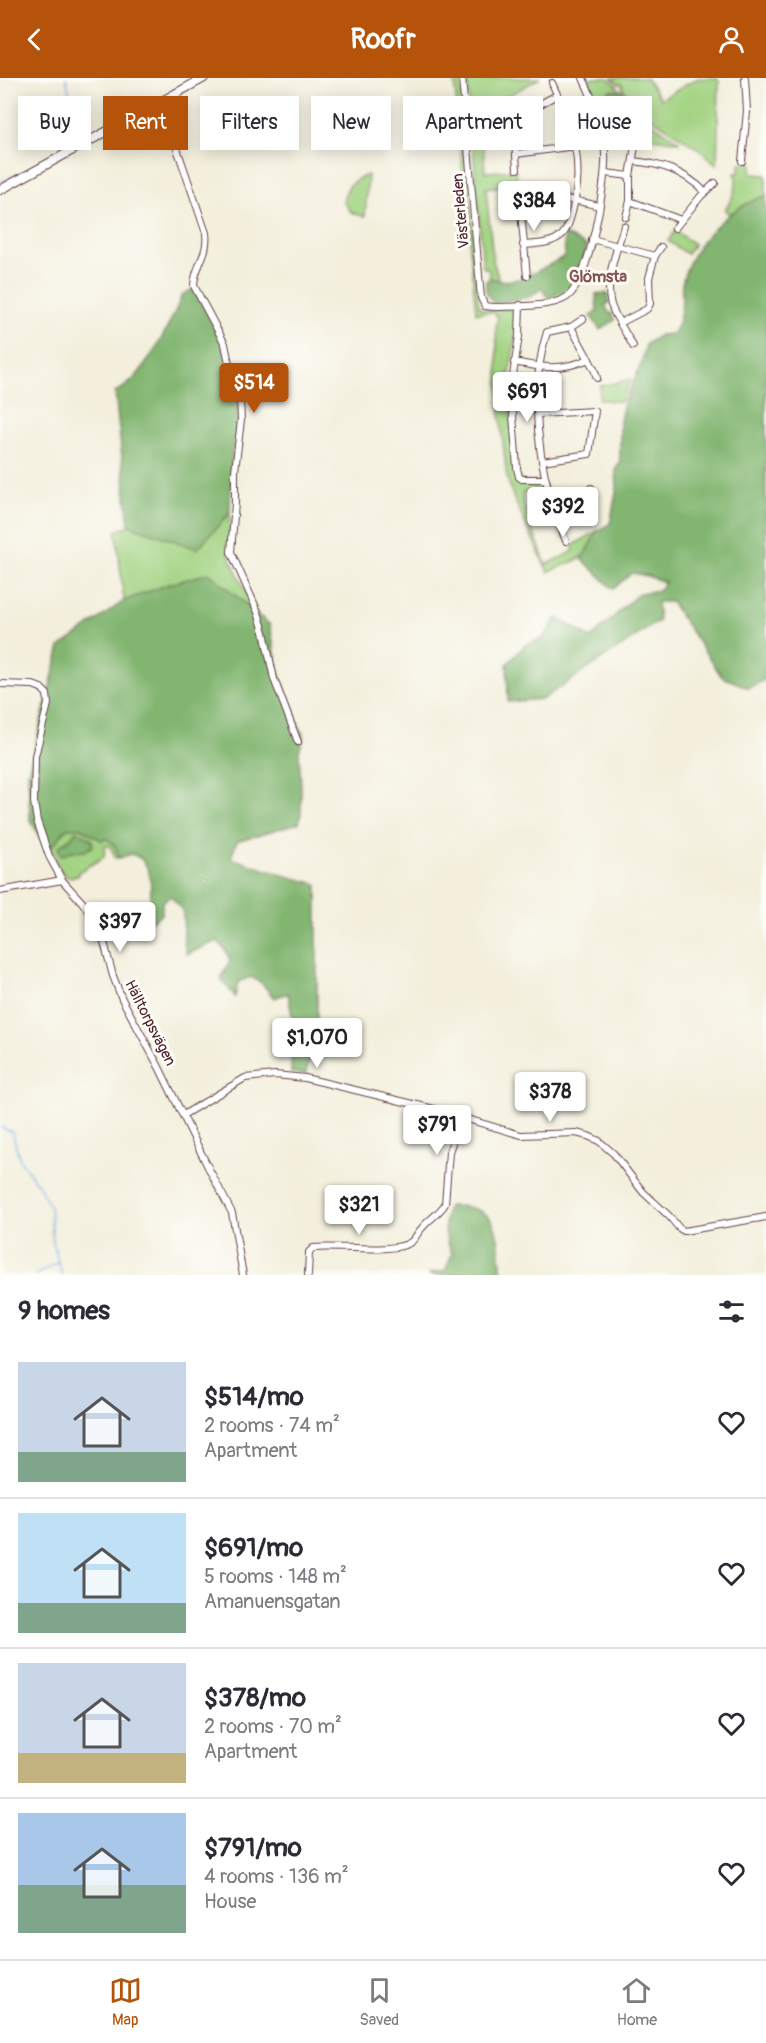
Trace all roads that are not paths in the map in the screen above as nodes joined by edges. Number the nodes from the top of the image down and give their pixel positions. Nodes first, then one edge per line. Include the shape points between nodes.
1 (204, 78) edge
2 (462, 78) edge
3 (583, 78) edge
4 (745, 78) edge
5 (552, 83) dead end
6 (557, 95) joint
7 (172, 96) edge
8 (590, 96) edge
9 (103, 134) edge
10 (555, 149) edge
11 (177, 150) edge
12 (575, 150) edge
13 (605, 150) edge
14 (635, 150) edge
15 (516, 154) junction
16 (633, 161) junction
17 (742, 161) dead end
18 (517, 169) dead end
19 (606, 173) junction
20 (630, 176) junction
21 (715, 183) dead end
22 (0, 190) edge
23 (519, 191) dead end
24 (705, 192) junction
25 (520, 199) junction
26 (575, 199) junction
27 (630, 201) junction
28 (599, 206) junction
29 (626, 217) dead end
30 (681, 220) junction
31 (624, 226) dead end
32 (675, 228) dead end
33 (592, 239) junction
34 (524, 245) junction
35 (618, 246) junction
36 (661, 247) dead end
37 (655, 256) junction
38 (527, 276) dead end
39 (520, 305) junction
40 (583, 319) dead end
41 (620, 323) junction
42 (572, 327) junction
43 (633, 346) dead end
44 (590, 359) junction
45 (514, 362) junction
46 (540, 367) junction
47 (597, 378) dead end
48 (597, 403) dead end
49 (596, 411) junction
50 (538, 414) junction
51 (542, 461) junction
52 (544, 479) junction
53 (591, 488) dead end
54 (560, 526) junction
55 (566, 542) dead end
56 (0, 684) edge
57 (298, 742) dead end
58 (62, 880) junction
59 (0, 891) edge
60 (183, 1115) junction
61 (461, 1117) junction
62 (766, 1217) edge
63 (243, 1275) edge
64 (308, 1275) edge

1 - 7 main road
2 - 39 street, Västerleden via 481,298 488,307
3 - 8 street
4 - 17 street via 747,111
5 - 6 street
6 - 15 street via 528,110 518,121 514,131
9 - 22 main road
10 - 15 street
11 - 57 street via 206,233 206,250 194,286 225,344 240,399 231,552 258,612 274,679
12 - 26 street
13 - 19 street
14 - 16 street
15 - 18 street
16 - 20 street
16 - 24 street via 671,169
19 - 20 street
19 - 28 street
20 - 27 street
21 - 24 street
23 - 25 street
24 - 30 street
25 - 26 street
25 - 34 street
26 - 28 street
26 - 34 street via 562,235 548,242
27 - 29 street
27 - 30 street
28 - 33 street
30 - 32 street
31 - 35 street
33 - 35 street
33 - 39 street via 573,292 556,302
34 - 38 street
35 - 37 street
35 - 41 street via 609,292
36 - 37 street
37 - 41 street via 649,278 650,304
39 - 45 street
40 - 42 street
41 - 43 street
42 - 44 street
42 - 46 street via 547,332
44 - 46 street via 565,367
44 - 47 street
45 - 46 street
45 - 52 street via 511,397 518,473 522,479
46 - 50 street
48 - 49 street
49 - 50 street
49 - 51 street via 589,454
50 - 51 street
51 - 52 street
52 - 54 street
53 - 54 street via 586,510
54 - 55 street
56 - 58 street, Hälltorpsvägen via 33,685 47,694 35,756 34,806 49,856
58 - 59 street
58 - 60 street, Hälltorpsvägen via 100,927 122,999
60 - 61 street via 245,1078 275,1075 305,1078
60 - 63 street, Hälltorpsvägen via 231,1208
61 - 62 street via 521,1135 576,1133 593,1138 614,1154 643,1192 684,1231
61 - 64 street via 449,1152 445,1204 413,1240 391,1248 313,1248 309,1252

